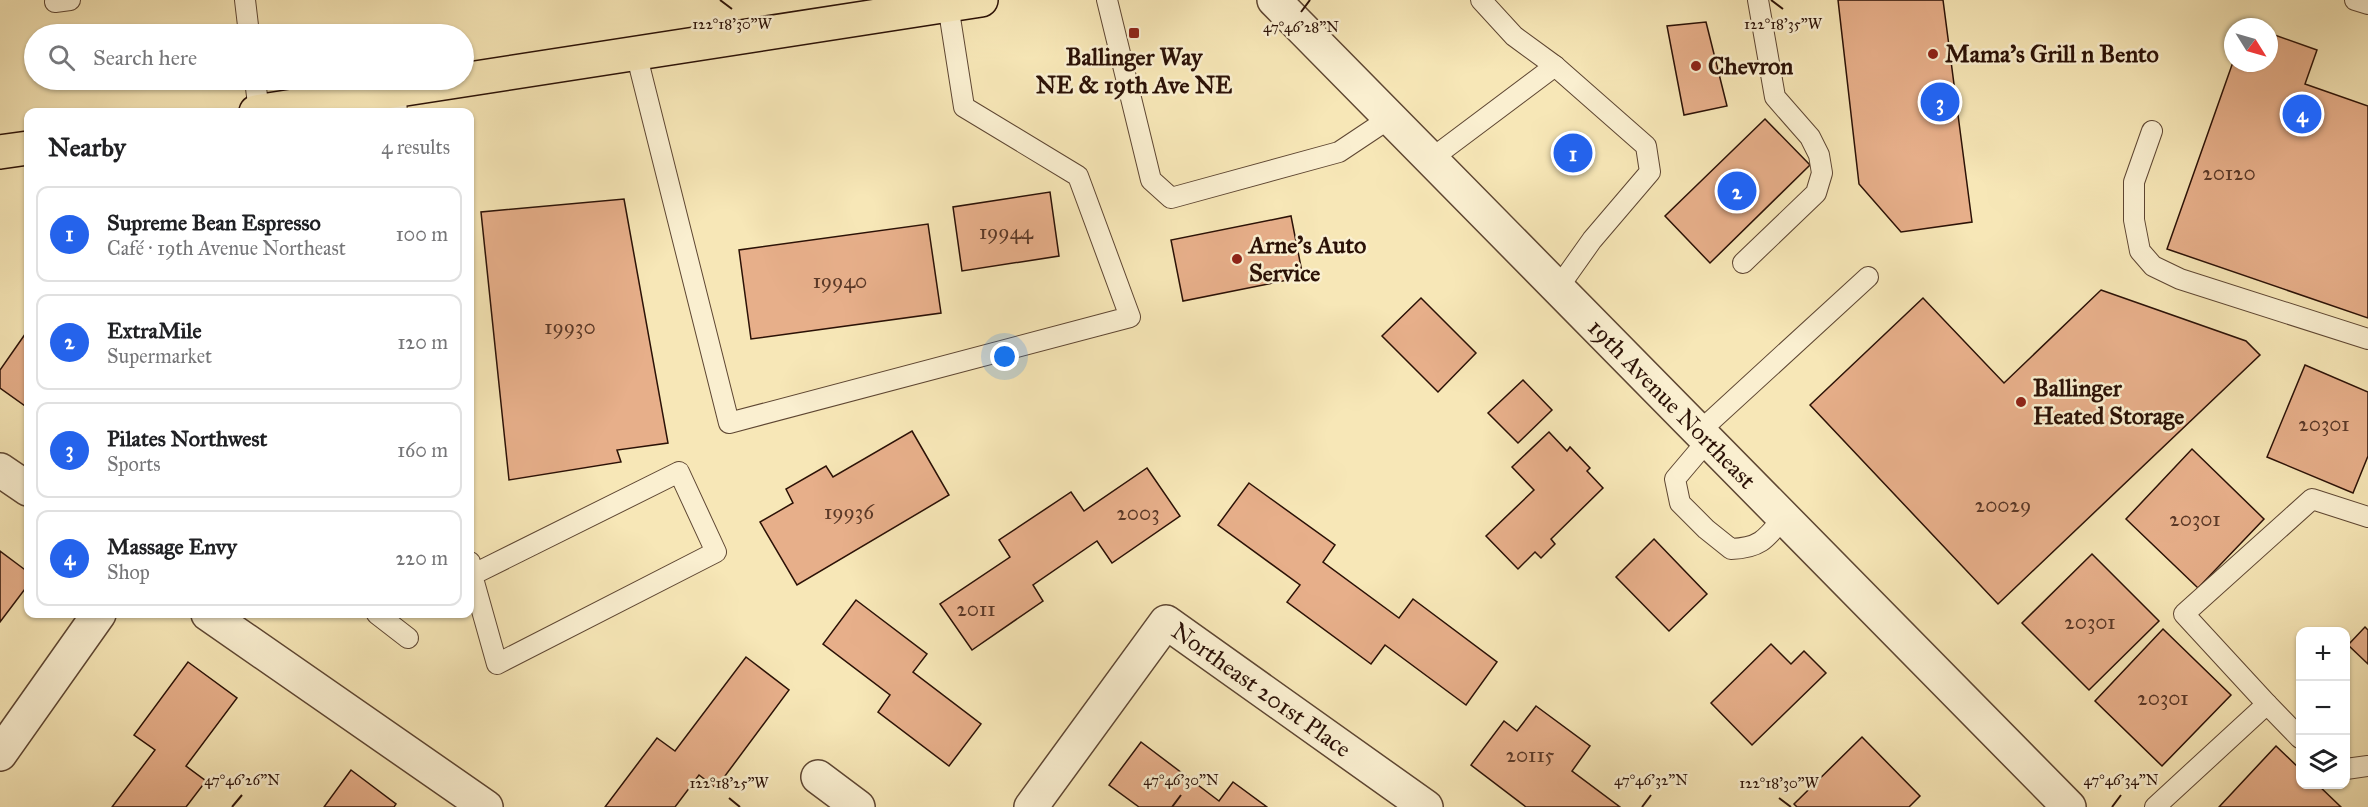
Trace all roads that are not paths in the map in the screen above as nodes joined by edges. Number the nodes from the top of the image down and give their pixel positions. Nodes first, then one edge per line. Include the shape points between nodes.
1 (245, 0) edge
2 (981, 0) edge
3 (1107, 0) edge
4 (1274, 0) edge
5 (1481, 0) edge
6 (1758, 0) edge
7 (2355, 0) edge
8 (2368, 4) edge
9 (948, 5) junction
10 (893, 7) edge
11 (248, 24) edge
12 (636, 53) junction
13 (1555, 66) junction
14 (474, 86) edge
15 (256, 90) edge
16 (455, 90) edge
17 (396, 102) edge
18 (258, 108) edge
19 (313, 108) edge
20 (1390, 118) junction
21 (2151, 131) dead end
22 (24, 149) edge
23 (0, 152) edge
24 (1431, 159) junction
25 (1743, 263) dead end
26 (1868, 277) dead end
27 (1558, 288) junction
28 (2368, 339) edge
29 (1704, 435) junction
30 (0, 470) edge
31 (24, 486) edge
32 (1784, 517) junction
33 (2368, 518) edge
34 (474, 567) edge
35 (474, 579) edge
36 (96, 618) edge
37 (214, 618) edge
38 (382, 618) edge
39 (408, 638) dead end
40 (2267, 704) junction
41 (2298, 735) edge
42 (0, 754) edge
43 (2368, 766) edge
44 (2350, 768) edge
45 (818, 777) dead end
46 (486, 807) edge
47 (858, 807) edge
48 (1031, 807) edge
49 (1426, 807) edge
50 (2069, 807) edge
51 (2155, 807) edge

1 - 11 lane
2 - 9 main road
3 - 20 lane via 1151,180 1171,198 1339,152
4 - 20 street, 19th Avenue Northeast
5 - 13 lane via 1514,36
6 - 25 lane via 1775,97 1810,137 1819,154 1822,173 1816,193
7 - 8 lane
9 - 10 main road
9 - 12 lane via 964,107 1078,176 1130,317 729,423
10 - 12 main road
12 - 14 main road
13 - 24 lane
13 - 27 lane via 1646,146 1650,172
15 - 18 lane
16 - 17 main road
17 - 19 main road
20 - 24 street, 19th Avenue Northeast
21 - 28 lane via 2134,182 2134,220 2140,251 2153,266 2180,279
22 - 23 main road
24 - 27 street, 19th Avenue Northeast
26 - 29 lane
27 - 29 street, 19th Avenue Northeast
29 - 32 street, 19th Avenue Northeast
29 - 32 lane via 1675,478 1680,503 1731,549 1749,548 1765,540
30 - 31 street
32 - 50 street, 19th Avenue Northeast
33 - 40 lane via 2312,499 2184,614
34 - 35 lane via 679,472 716,552 497,664
36 - 42 street
37 - 46 street
38 - 39 lane
40 - 41 lane
40 - 51 lane
43 - 44 lane
45 - 47 street
48 - 49 street, Northeast 201st Place via 1166,622

